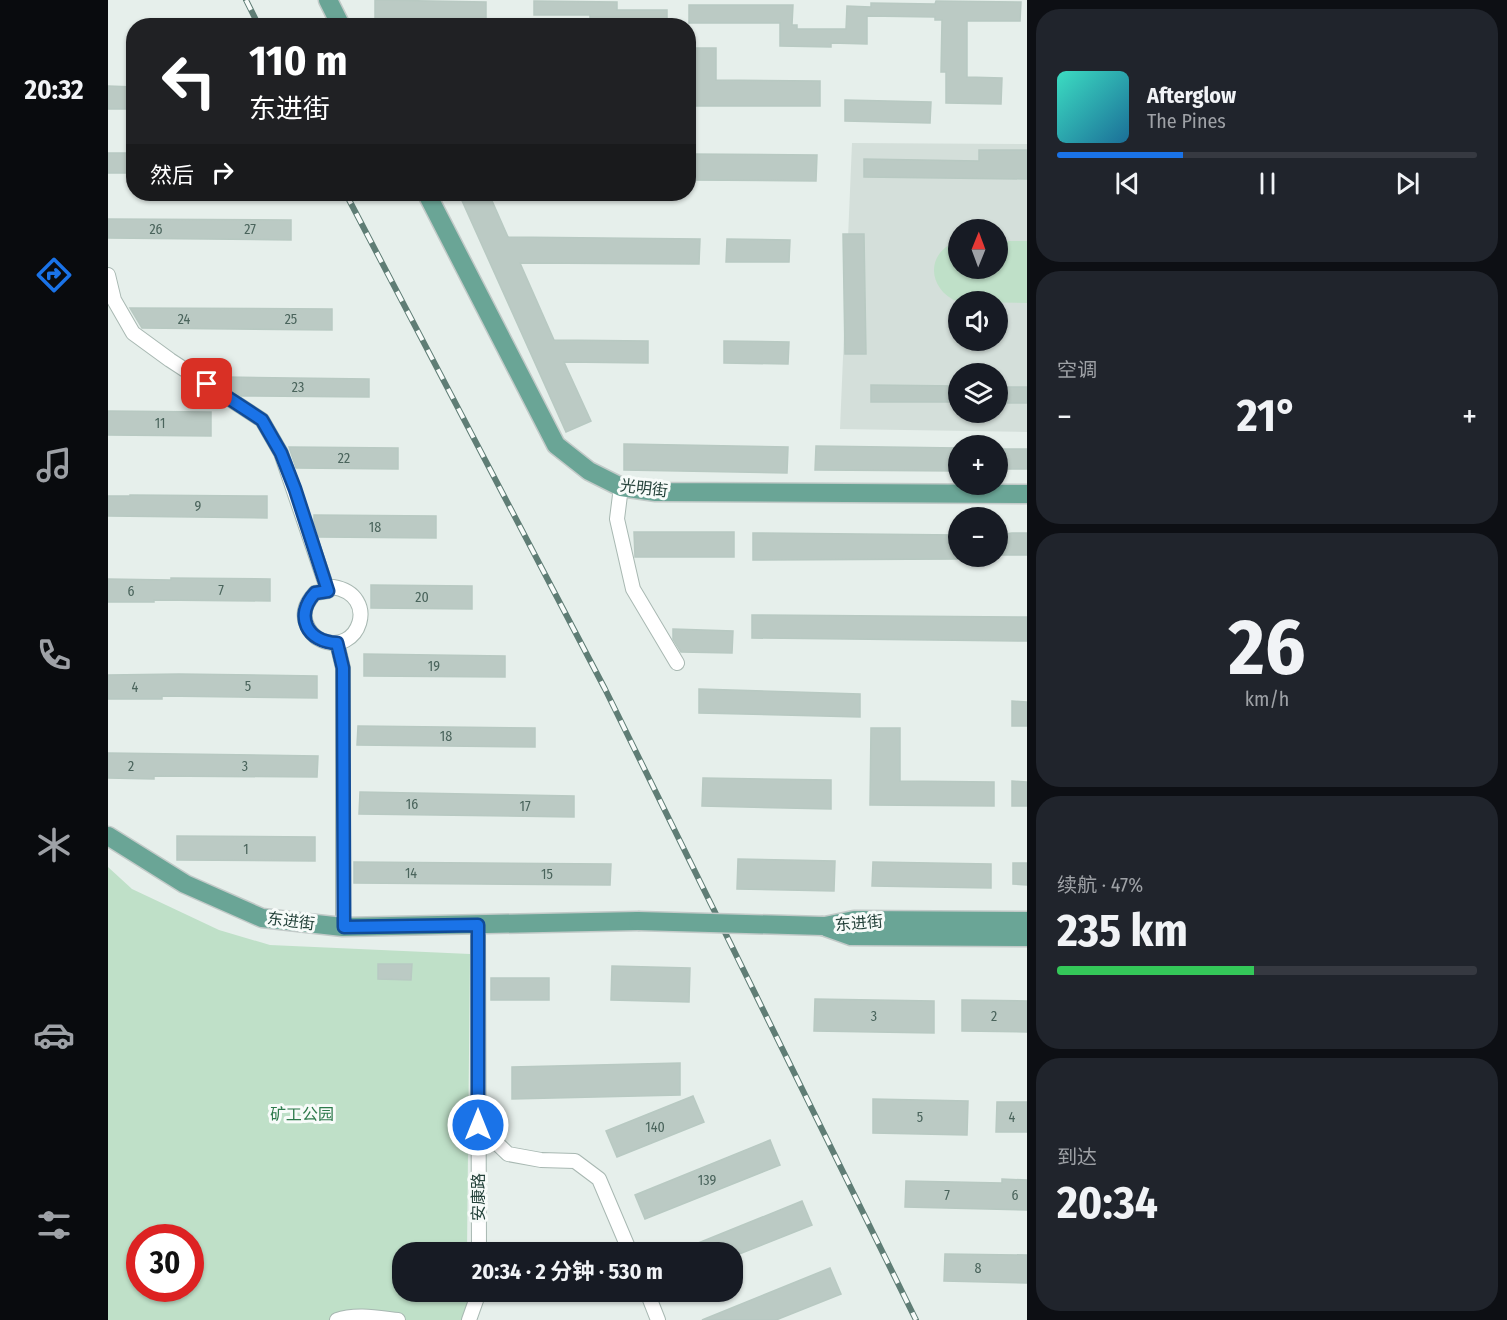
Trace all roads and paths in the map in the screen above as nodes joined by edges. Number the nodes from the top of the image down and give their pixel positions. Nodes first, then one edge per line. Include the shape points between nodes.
1 (328, 0) edge
2 (337, 18) edge
3 (431, 201) edge
4 (108, 275) edge
5 (621, 488) junction
6 (1027, 494) edge
7 (328, 591) junction
8 (337, 643) junction
9 (677, 663) dead end
10 (108, 836) edge
11 (1027, 921) edge
12 (478, 925) junction
13 (823, 926) junction
14 (344, 927) junction
15 (1027, 937) edge
16 (478, 1125) junction
17 (479, 1242) edge
18 (626, 1242) edge
19 (650, 1302) edge
20 (471, 1315) edge
21 (338, 1320) edge
22 (398, 1320) edge
23 (461, 1320) edge
24 (658, 1320) edge

1 - 2 main road
3 - 5 main road, 光明街 via 556,445 589,471
4 - 7 street via 114,300 133,333 262,420 285,462
5 - 6 main road, 光明街 via 656,492
5 - 9 street via 616,519 633,589
7 - 8 street via 315,593 309,600 305,619 307,627 320,640
7 - 8 street via 333,587 351,593 360,609 353,635
8 - 14 street via 343,668
10 - 14 main road, 东进街 via 185,884 262,918
11 - 13 main road, 东进街 via 854,920
12 - 13 main road, 东进街, bridge via 638,921
12 - 14 main road, 东进街
12 - 16 street, 安康路
13 - 15 main road, 东进街 via 851,936
16 - 17 street, 安康路
16 - 18 street via 508,1154 575,1161 599,1179
19 - 24 street
20 - 23 street
21 - 22 street

